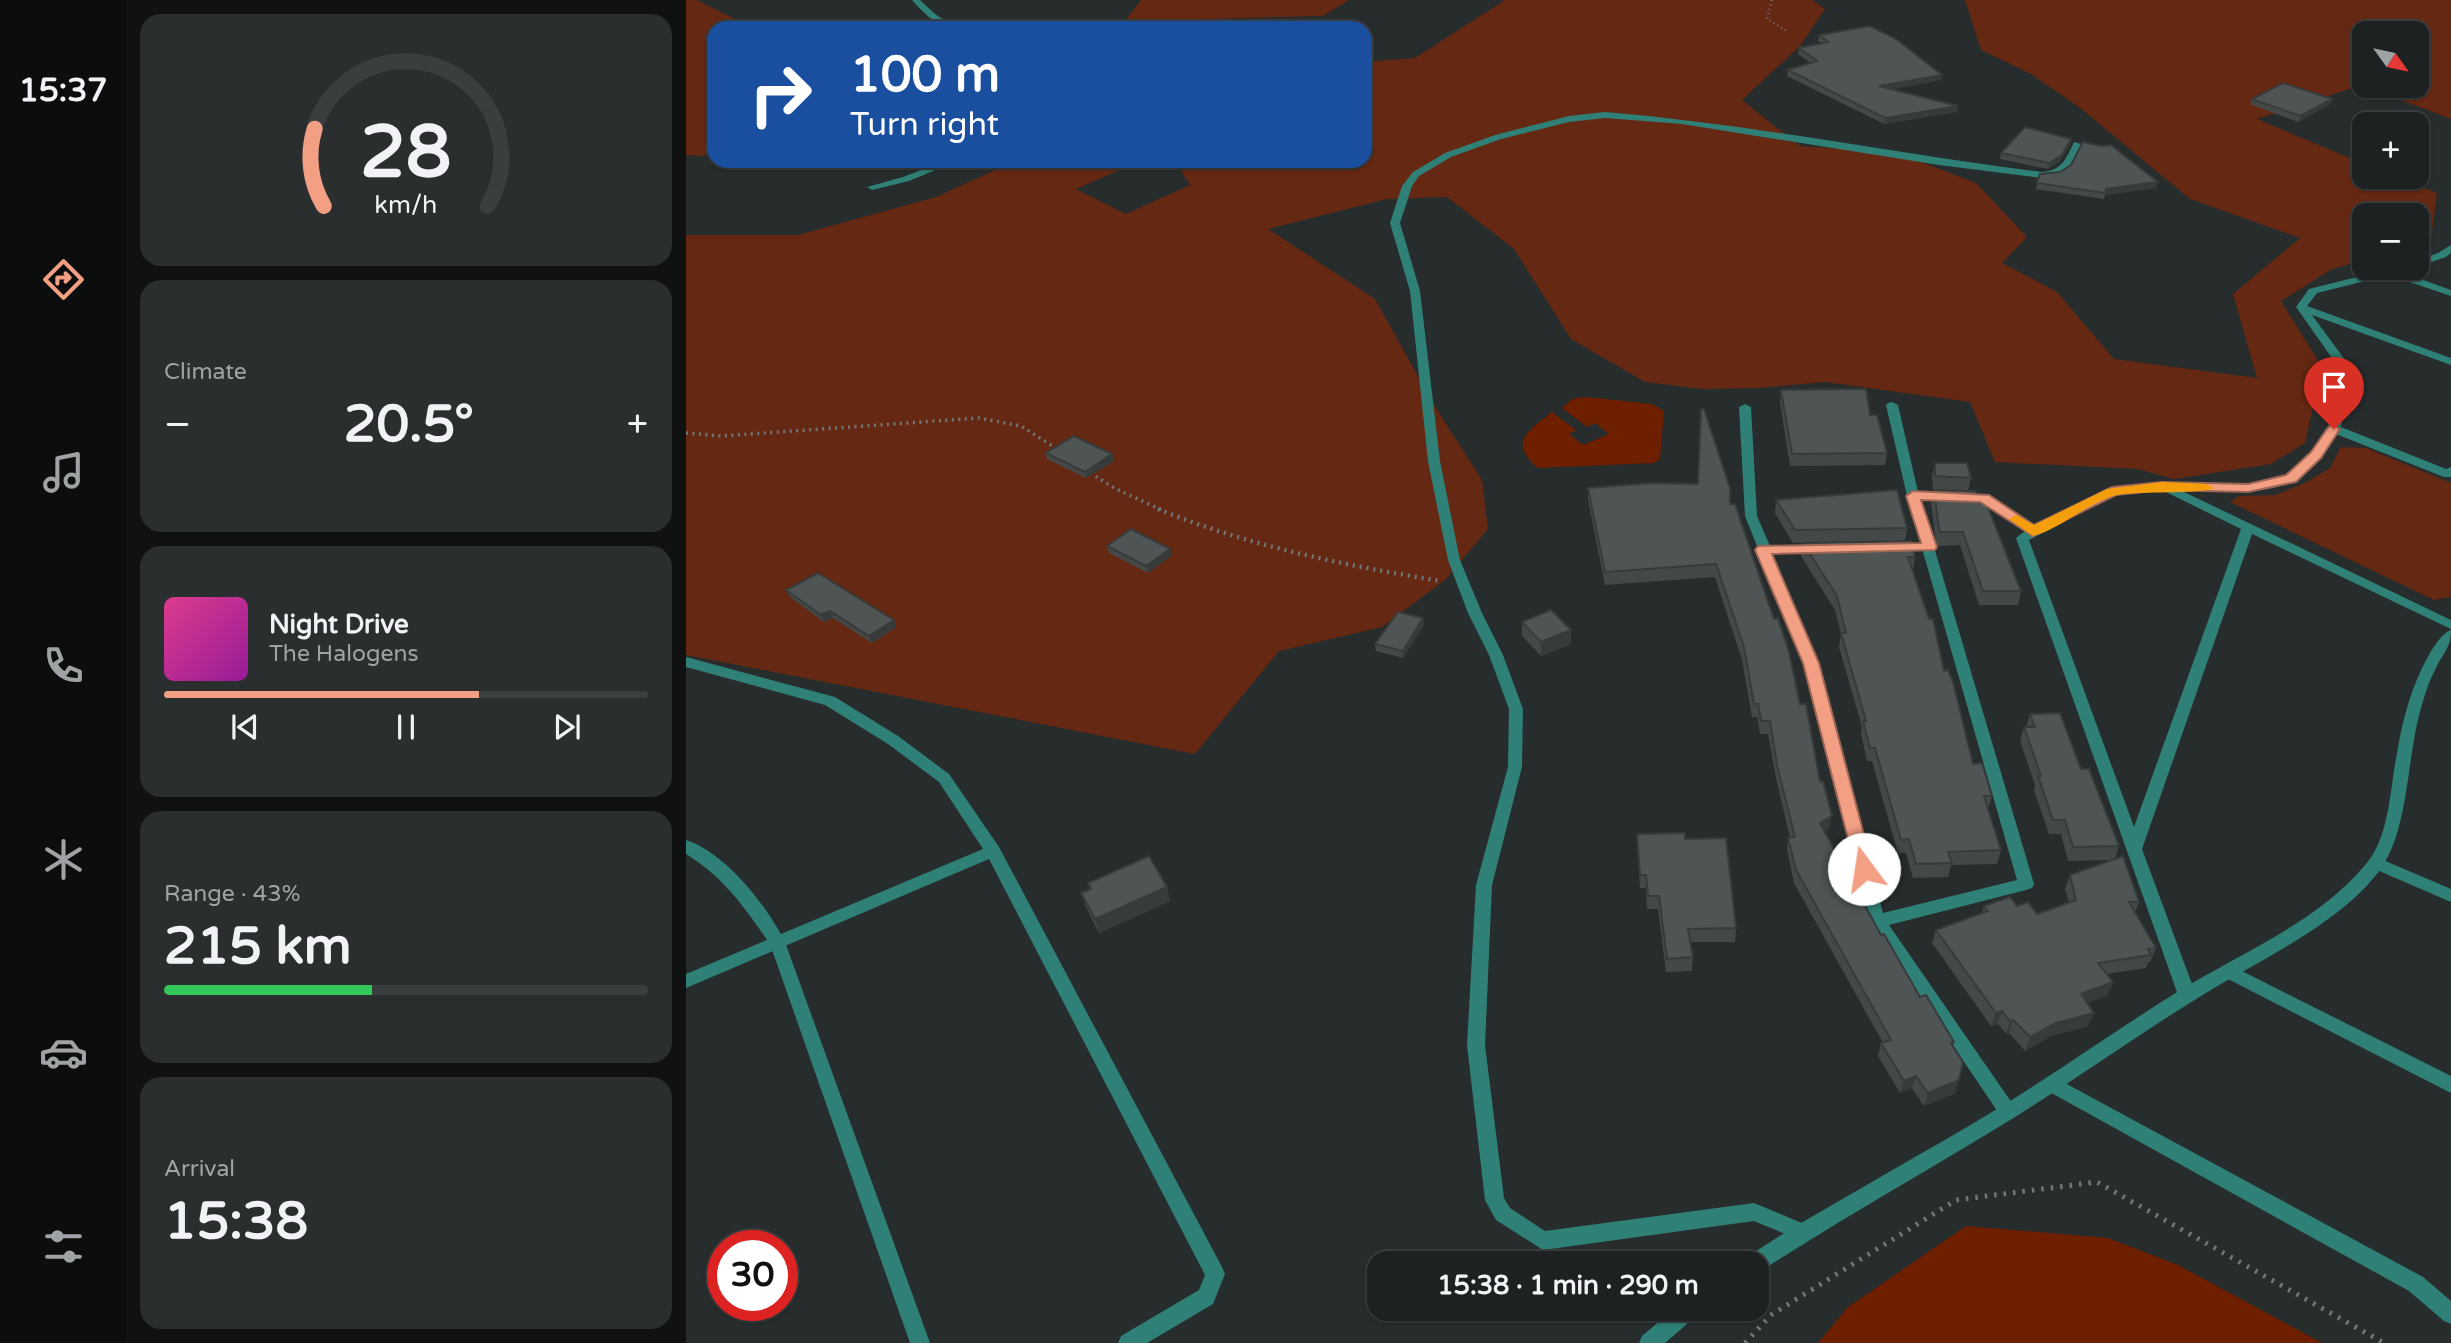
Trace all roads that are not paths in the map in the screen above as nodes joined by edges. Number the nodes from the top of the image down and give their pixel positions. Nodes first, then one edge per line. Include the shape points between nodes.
1 (916, 0) edge
2 (940, 21) edge
3 (2077, 144) dead end
4 (933, 168) edge
5 (872, 187) dead end
6 (2451, 248) edge
7 (2429, 260) edge
8 (2359, 280) edge
9 (2414, 280) edge
10 (2451, 293) edge
11 (2301, 307) junction
12 (2451, 362) edge
13 (1892, 405) dead end
14 (1745, 407) dead end
15 (2334, 429) junction
16 (2451, 471) edge
17 (2162, 486) junction
18 (1913, 496) junction
19 (2248, 528) junction
20 (2033, 531) junction
21 (1832, 549) edge
22 (1763, 550) junction
23 (2451, 625) edge
24 (2451, 635) edge
25 (686, 662) edge
26 (686, 846) edge
27 (2134, 850) junction
28 (993, 851) junction
29 (2376, 863) junction
30 (2451, 897) edge
31 (1877, 921) junction
32 (776, 942) junction
33 (2228, 971) junction
34 (686, 981) edge
35 (2187, 995) junction
36 (2052, 1084) junction
37 (2451, 1085) edge
38 (2007, 1112) junction
39 (1802, 1232) junction
40 (1769, 1254) edge
41 (2451, 1314) edge
42 (1675, 1321) edge
43 (920, 1343) edge
44 (1128, 1343) edge
45 (1649, 1343) edge

1 - 2 street
3 - 39 street via 2070,164 2056,175 2040,175 1682,121 1605,114 1569,118 1498,136 1448,155 1416,174 1404,193 1395,223 1415,291 1434,461 1454,560 1516,709 1515,767 1484,885 1476,1045 1495,1200 1503,1214 1543,1241 1754,1212
4 - 5 street
6 - 7 street
8 - 11 street via 2314,291
9 - 10 street
11 - 12 street
11 - 15 street via 2345,368
13 - 18 street
14 - 22 street via 1751,516
15 - 16 street via 2448,474
15 - 17 street via 2291,479 2248,488
17 - 19 street
17 - 20 street via 2112,492
18 - 20 street via 1984,498
18 - 31 street via 1923,547 2026,884
19 - 23 street
19 - 27 street
20 - 27 street via 2022,538
21 - 22 street
22 - 31 street via 1811,663
24 - 29 street via 2437,650 2413,707 2391,826
25 - 28 street via 830,701 882,733 944,778
26 - 32 street via 715,864 748,899
27 - 35 street
28 - 32 street
28 - 44 street via 1215,1273 1206,1297
29 - 30 street
29 - 33 street via 2340,902
31 - 38 street
32 - 34 street
32 - 43 street
33 - 35 street
33 - 37 street
35 - 36 street
36 - 38 street
36 - 41 street via 2416,1284
38 - 39 street
39 - 40 street
42 - 45 street

